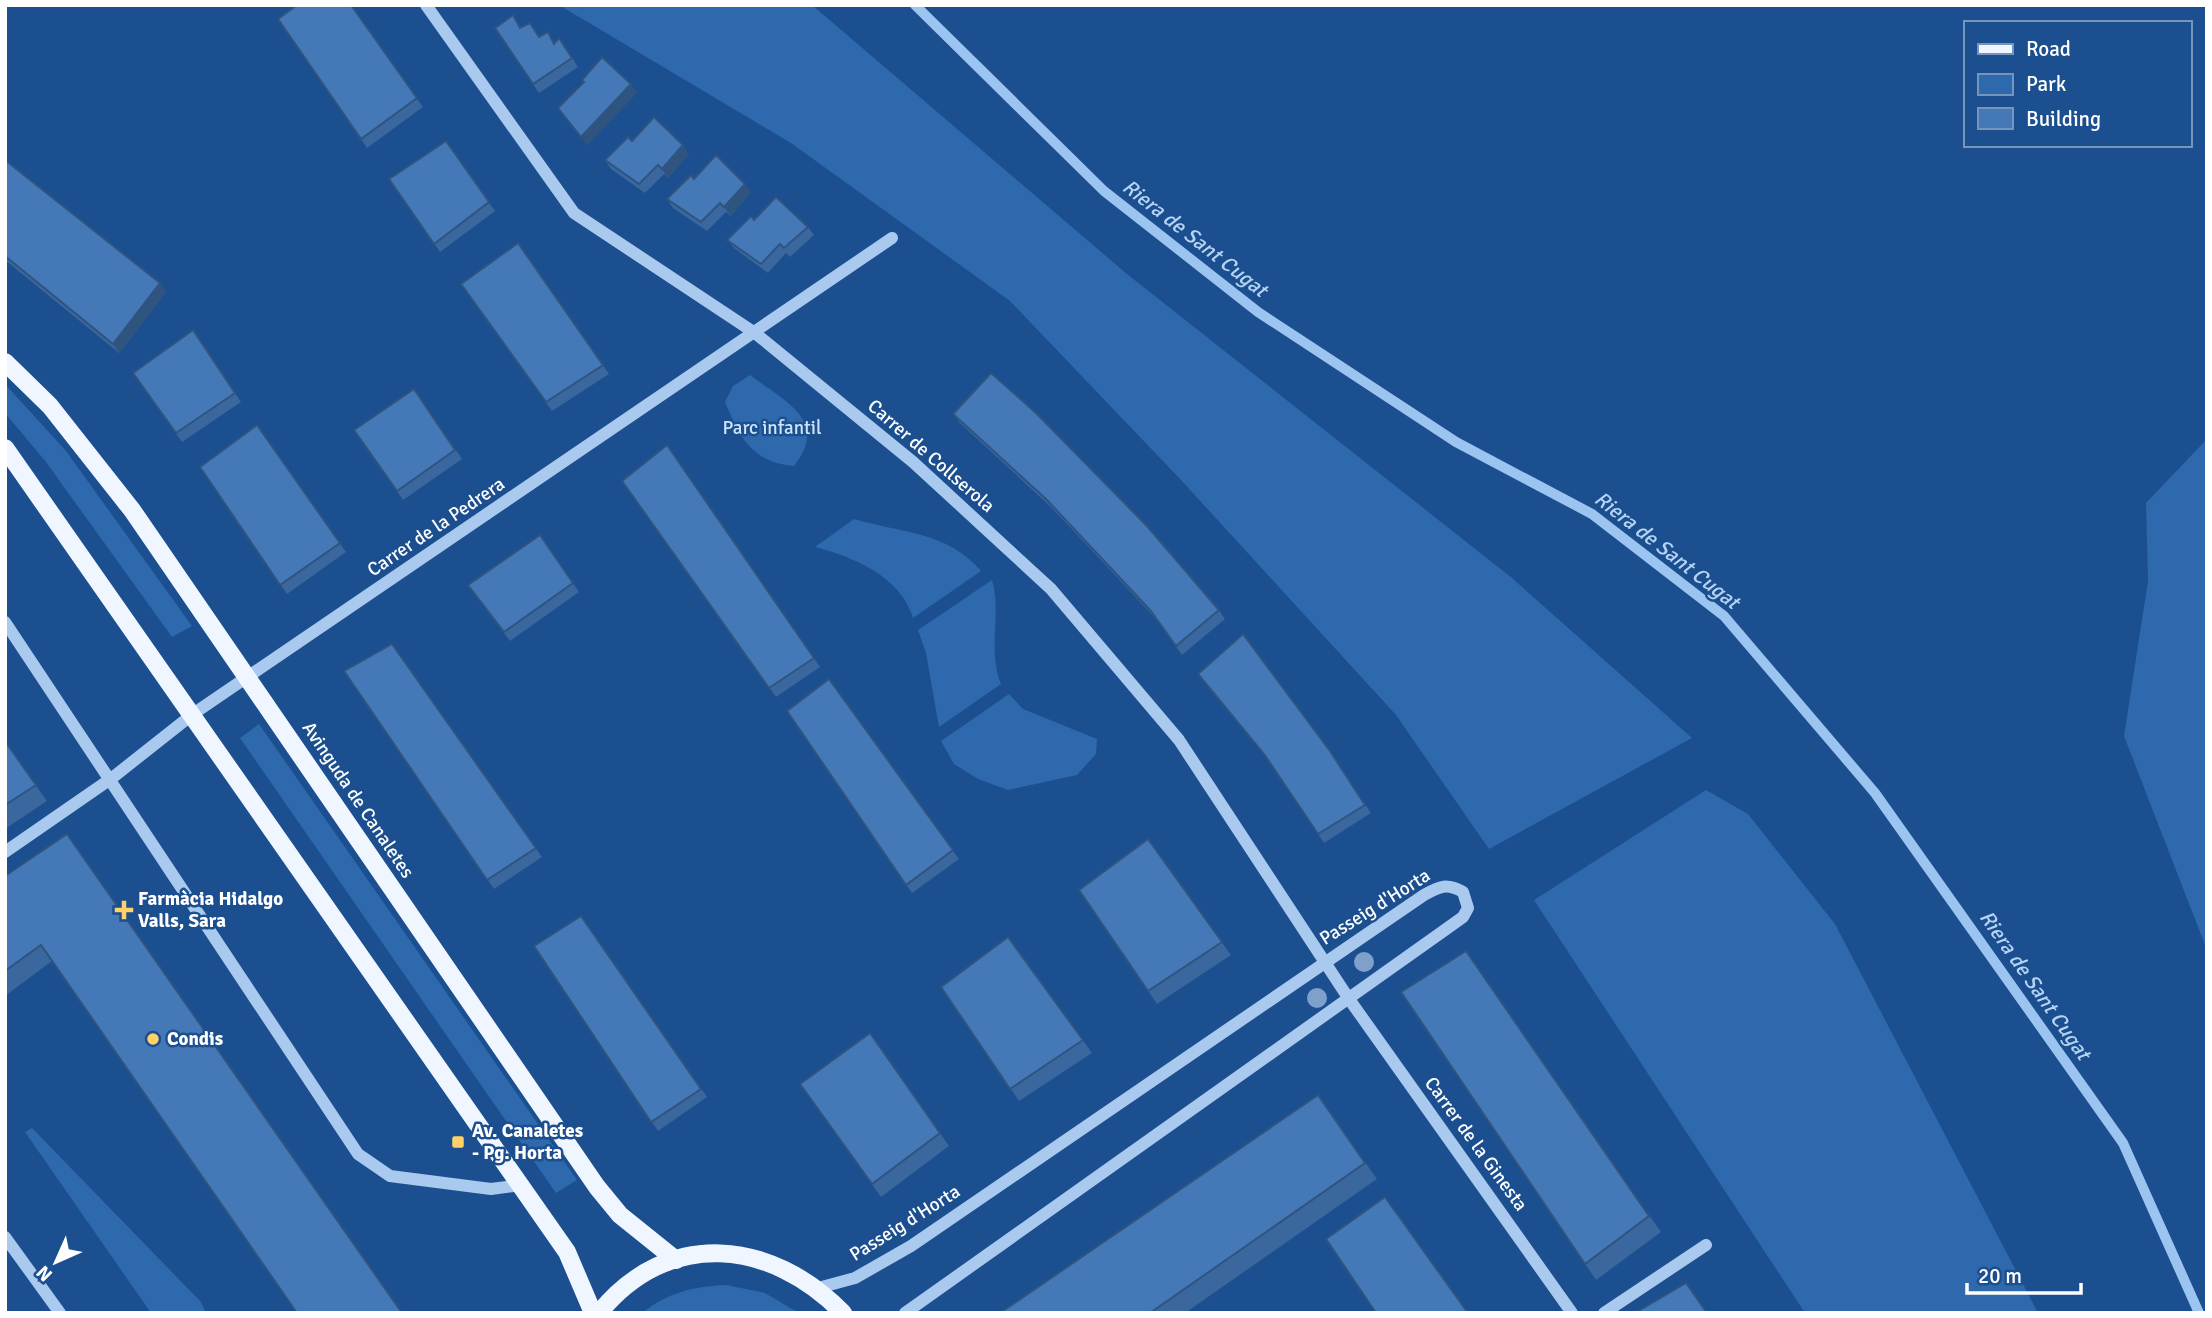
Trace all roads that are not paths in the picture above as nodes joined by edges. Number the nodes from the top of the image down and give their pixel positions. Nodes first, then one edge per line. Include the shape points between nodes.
1 (426, 5) edge
2 (892, 238) dead end
3 (755, 333) junction
4 (5, 362) edge
5 (5, 448) edge
6 (5, 622) edge
7 (249, 678) junction
8 (193, 714) junction
9 (112, 778) junction
10 (5, 852) edge
11 (1325, 960) junction
12 (1349, 999) junction
13 (522, 1185) junction
14 (5, 1237) edge
15 (1706, 1245) dead end
16 (676, 1260) junction
17 (818, 1288) junction
18 (60, 1313) edge
19 (593, 1313) edge
20 (599, 1313) edge
21 (843, 1313) edge
22 (905, 1313) edge
23 (1572, 1313) edge
24 (1604, 1313) edge

1 - 3 street, Carrer de Collserola via 574,213
2 - 3 street, Carrer de la Pedrera
3 - 7 street, Carrer de la Pedrera
3 - 11 street, Carrer de Collserola via 913,463 1051,589 1179,740
4 - 7 main road, Avinguda de Canaletes via 50,406 132,510
5 - 8 main road
6 - 9 street
7 - 8 street, Carrer de la Pedrera
7 - 16 main road, Avinguda de Canaletes via 597,1187 620,1215
8 - 9 street, Carrer de la Pedrera
8 - 13 main road
9 - 10 street, Carrer de la Pedrera
9 - 13 street via 358,1154 390,1176 491,1189
11 - 12 street, Carrer de Collserola
11 - 12 street, Passeig d'Horta via 1440,886 1451,885 1463,892 1468,908 1462,917
11 - 17 street, Passeig d'Horta via 901,1252 855,1278
12 - 22 street, Passeig d'Horta
12 - 23 street, Carrer de la Ginesta
13 - 19 main road via 567,1252
14 - 18 street
15 - 24 street
16 - 17 main road via 699,1254 749,1256 774,1263
16 - 20 main road via 641,1275
17 - 21 main road

